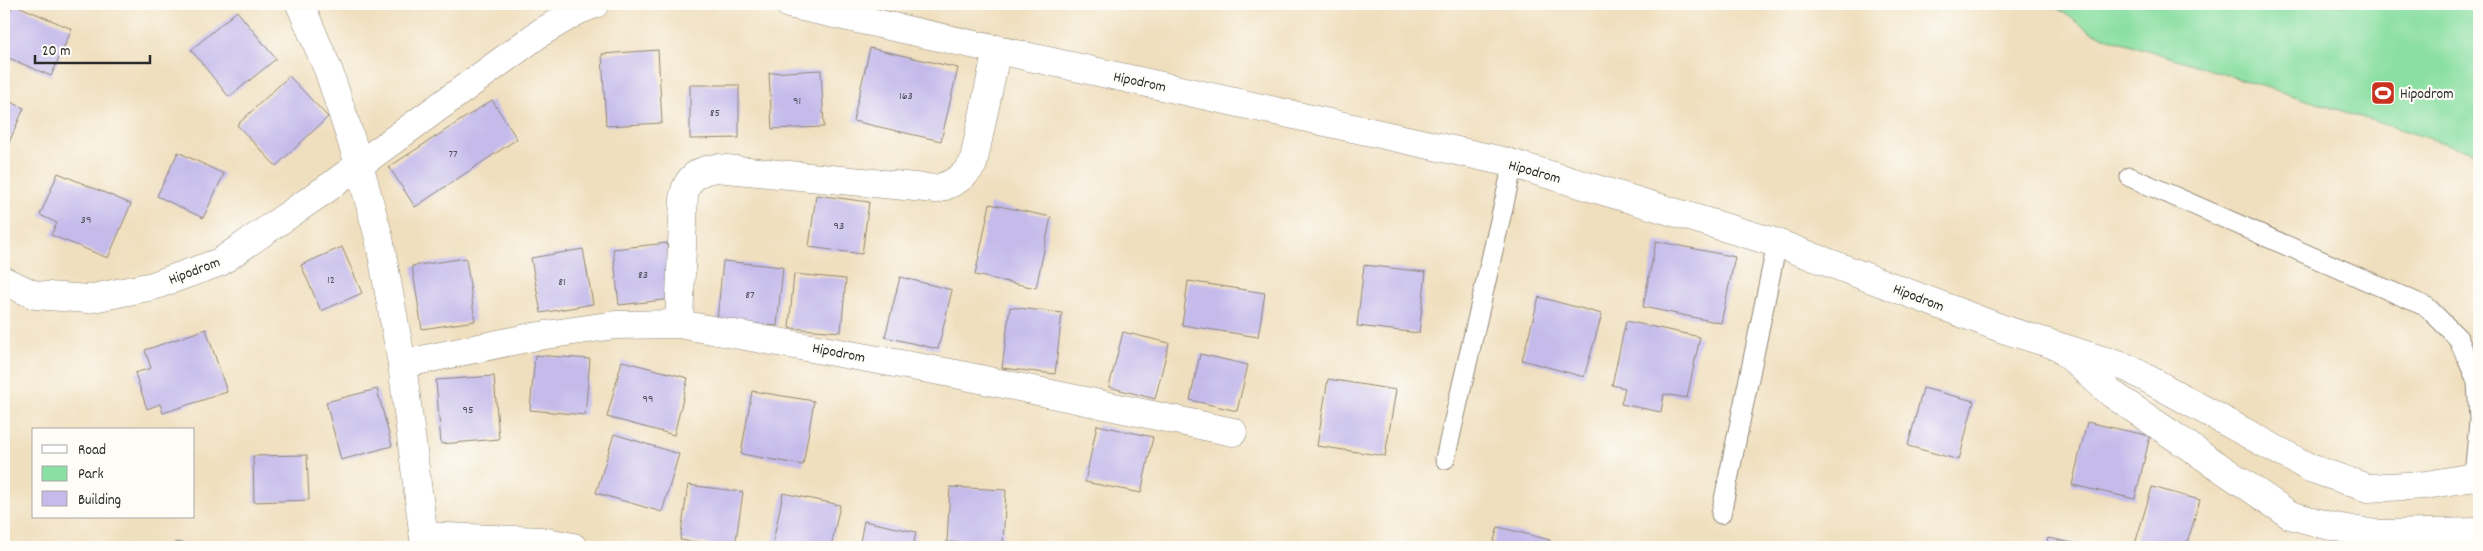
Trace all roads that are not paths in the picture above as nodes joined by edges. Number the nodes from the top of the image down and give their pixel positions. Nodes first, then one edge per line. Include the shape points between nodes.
1 (300, 4) edge
2 (595, 4) edge
3 (789, 4) edge
4 (997, 49) junction
5 (1507, 162) junction
6 (359, 164) junction
7 (2130, 177) dead end
8 (1776, 243) junction
9 (4, 281) edge
10 (679, 324) junction
11 (2057, 346) junction
12 (402, 364) junction
13 (1233, 432) dead end
14 (1446, 459) dead end
15 (2477, 477) edge
16 (1721, 514) dead end
17 (2479, 532) edge
18 (424, 541) edge
19 (573, 547) edge

1 - 6 street via 329,72
2 - 6 street, Hipodrom via 540,33
3 - 4 street, Hipodrom
4 - 5 street, Hipodrom
4 - 10 street via 973,164 964,176 950,185 936,189 716,168 691,178 684,194
5 - 8 street, Hipodrom
5 - 14 lane via 1510,177
6 - 9 street, Hipodrom via 220,262 153,286 88,299 36,295
6 - 12 street via 379,238
7 - 15 lane via 2426,307 2458,338 2477,381
8 - 11 street, Hipodrom via 2003,329
8 - 16 lane
10 - 12 street, Hipodrom via 615,325 541,336
10 - 13 street, Hipodrom via 956,374
11 - 15 street, Hipodrom via 2128,368 2310,468 2368,488 2426,485
11 - 17 street, Hipodrom via 2112,394 2290,515 2376,534
12 - 18 street
18 - 19 street via 541,541

